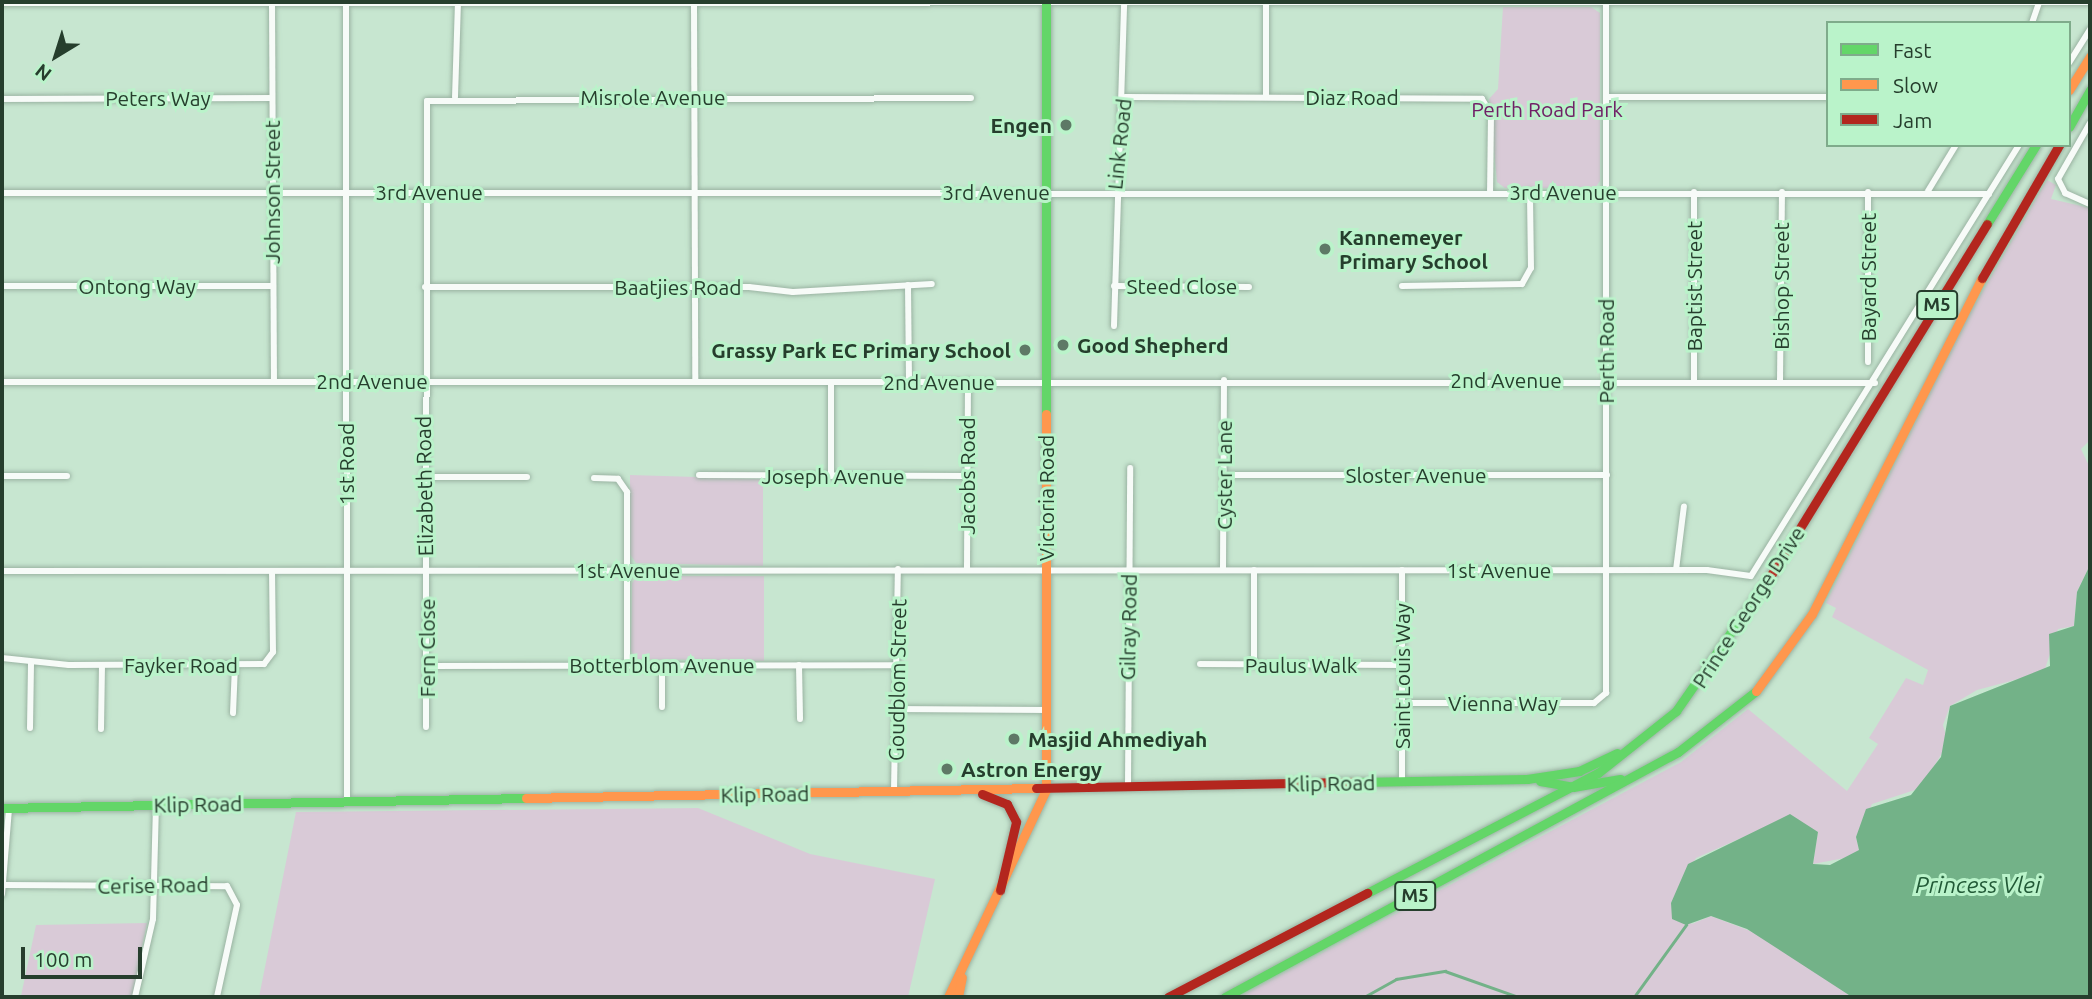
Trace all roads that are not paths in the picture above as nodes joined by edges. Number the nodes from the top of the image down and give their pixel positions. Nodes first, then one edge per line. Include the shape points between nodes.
1 (272, 2) edge
2 (628, 2) edge
3 (972, 2) edge
4 (1046, 2) edge
5 (1124, 2) edge
6 (1253, 2) edge
7 (1606, 2) edge
8 (2089, 2) edge
9 (2, 3) edge
10 (346, 3) edge
11 (458, 3) edge
12 (1266, 3) edge
13 (2039, 3) edge
14 (695, 4) junction
15 (2033, 21) edge
16 (2090, 29) edge
17 (2090, 56) edge
18 (2071, 60) edge
19 (2071, 87) edge
20 (2090, 90) edge
21 (272, 97) junction
22 (456, 97) junction
23 (695, 97) junction
24 (1125, 97) junction
25 (1266, 97) junction
26 (1606, 97) junction
27 (1826, 97) edge
28 (971, 98) dead end
29 (2, 99) edge
30 (2090, 100) edge
31 (2090, 123) edge
32 (2071, 124) edge
33 (2071, 125) edge
34 (1955, 147) edge
35 (2018, 147) edge
36 (2035, 147) edge
37 (2058, 147) edge
38 (1928, 191) junction
39 (273, 192) junction
40 (346, 192) junction
41 (423, 192) junction
42 (694, 192) junction
43 (1046, 192) junction
44 (1113, 192) junction
45 (1490, 192) junction
46 (1530, 192) junction
47 (1606, 192) junction
48 (1694, 192) junction
49 (1782, 192) junction
50 (1868, 192) junction
51 (2, 193) edge
52 (1989, 194) junction
53 (2090, 204) edge
54 (932, 284) dead end
55 (908, 285) junction
56 (2, 286) edge
57 (272, 286) junction
58 (1114, 286) junction
59 (1402, 286) dead end
60 (425, 287) junction
61 (695, 287) junction
62 (1249, 287) dead end
63 (1114, 326) dead end
64 (1868, 362) dead end
65 (1224, 380) junction
66 (1780, 380) junction
67 (423, 381) junction
68 (695, 381) junction
69 (909, 381) junction
70 (1045, 381) junction
71 (1606, 381) junction
72 (1694, 381) junction
73 (2, 382) edge
74 (274, 382) junction
75 (346, 382) junction
76 (831, 382) junction
77 (968, 382) junction
78 (1875, 383) junction
79 (1130, 468) dead end
80 (699, 475) dead end
81 (966, 475) junction
82 (1225, 475) junction
83 (1607, 475) junction
84 (2, 476) edge
85 (67, 476) dead end
86 (831, 476) junction
87 (423, 477) junction
88 (527, 477) dead end
89 (594, 478) dead end
90 (1684, 506) dead end
91 (898, 569) junction
92 (1223, 569) junction
93 (425, 570) junction
94 (627, 570) junction
95 (967, 570) junction
96 (1046, 570) junction
97 (1129, 570) junction
98 (1254, 570) junction
99 (1402, 570) junction
100 (1606, 570) junction
101 (1676, 570) junction
102 (2, 571) edge
103 (272, 571) junction
104 (346, 571) junction
105 (2, 658) edge
106 (31, 662) junction
107 (1200, 664) dead end
108 (102, 665) junction
109 (235, 665) junction
110 (627, 665) junction
111 (799, 665) junction
112 (896, 665) junction
113 (1254, 665) junction
114 (1402, 665) junction
115 (428, 666) junction
116 (662, 666) junction
117 (1602, 699) joint
118 (1403, 702) junction
119 (662, 707) dead end
120 (896, 709) junction
121 (1046, 710) junction
122 (233, 713) dead end
123 (800, 719) dead end
124 (426, 727) dead end
125 (30, 728) dead end
126 (101, 729) dead end
127 (1652, 733) junction
128 (1648, 769) junction
129 (1527, 779) junction
130 (1402, 781) junction
131 (1128, 786) junction
132 (1573, 787) junction
133 (1046, 790) junction
134 (970, 791) junction
135 (894, 792) junction
136 (346, 801) junction
137 (156, 806) junction
138 (6, 808) edge
139 (4, 885) junction
140 (156, 886) junction
141 (2, 894) edge
142 (1000, 894) junction
143 (962, 975) junction
144 (135, 997) edge
145 (217, 997) edge
146 (948, 997) edge
147 (958, 997) edge
148 (1168, 997) edge
149 (1226, 997) edge

1 - 9 street
1 - 10 street
1 - 21 street, Johnson Street
2 - 11 street
2 - 14 street
3 - 4 street
3 - 14 street
4 - 5 street
4 - 43 street, Victoria Road
5 - 6 street
5 - 24 street, Link Road
6 - 12 street
7 - 12 street
7 - 13 street
7 - 26 street, Perth Road
8 - 13 street
10 - 11 street
10 - 40 street, 1st Road
11 - 22 street
12 - 25 street
13 - 15 street
14 - 23 street
16 - 18 street
17 - 19 street
20 - 32 street
21 - 29 street, Peters Way
21 - 39 street, Johnson Street
22 - 23 street, Misrole Avenue
22 - 41 street, Misrole Avenue via 430,99 424,106
23 - 28 street, Misrole Avenue
23 - 42 street
24 - 25 street, Diaz Road
24 - 44 street, Link Road
25 - 45 street, Diaz Road via 1482,99 1491,114
26 - 27 street
26 - 47 street, Perth Road
30 - 33 street
31 - 53 street via 2058,179 2062,191
34 - 38 street
35 - 52 street
36 - 127 street, Prince George Drive / M5 via 1730,642
37 - 128 street, Prince George Drive / M5 via 1973,293 1794,642 1730,715
38 - 50 street, 3rd Avenue
38 - 52 street, 3rd Avenue
39 - 40 street, 3rd Avenue
39 - 51 street, 3rd Avenue
39 - 57 street, Johnson Street
40 - 41 street, 3rd Avenue
40 - 75 street, 1st Road
41 - 42 street, 3rd Avenue
41 - 60 street, Elizabeth Road
42 - 43 street, 3rd Avenue
42 - 61 street
43 - 44 street, 3rd Avenue
43 - 70 street, Victoria Road
44 - 45 street, 3rd Avenue
44 - 58 street, Link Road
45 - 46 street, 3rd Avenue
46 - 47 street, 3rd Avenue
46 - 59 street via 1531,268 1522,284
47 - 48 street, 3rd Avenue
47 - 71 street, Perth Road
48 - 49 street, 3rd Avenue
48 - 72 street, Baptist Street
49 - 50 street, 3rd Avenue
49 - 66 street, Bishop Street
50 - 64 street, Bayard Street
52 - 78 street
54 - 55 street, Baatjies Road
55 - 61 street, Baatjies Road via 793,292
55 - 69 street
56 - 57 street, Ontong Way
57 - 74 street, Johnson Street
58 - 62 street, Steed Close
58 - 63 street, Steed Close
60 - 61 street, Baatjies Road
60 - 67 street, Elizabeth Road
61 - 68 street
65 - 70 street, 2nd Avenue
65 - 71 street, 2nd Avenue
65 - 82 street, Cyster Lane
66 - 72 street, 2nd Avenue
66 - 78 street, 2nd Avenue
67 - 68 street, 2nd Avenue
67 - 75 street, 2nd Avenue
67 - 87 street, Elizabeth Road
68 - 76 street, 2nd Avenue
69 - 76 street, 2nd Avenue
69 - 77 street, 2nd Avenue
70 - 77 street, 2nd Avenue
70 - 96 street, Victoria Road
71 - 72 street, 2nd Avenue
71 - 83 street, Perth Road
73 - 74 street, 2nd Avenue
74 - 75 street, 2nd Avenue
75 - 104 street, 1st Road
76 - 86 street
77 - 81 street, Jacobs Road
78 - 101 street, 1st Avenue via 1759,571 1743,576
79 - 97 street, Gilray Road
80 - 86 street, Joseph Avenue
81 - 86 street, Joseph Avenue
81 - 95 street, Jacobs Road
82 - 83 street, Sloster Avenue
82 - 92 street, Cyster Lane
83 - 100 street, Perth Road
84 - 85 street
87 - 88 street
87 - 93 street, Elizabeth Road
89 - 94 street via 618,479 627,492
90 - 101 street
91 - 94 street, 1st Avenue
91 - 95 street, 1st Avenue
91 - 112 street, Goudblom Street
92 - 97 street, 1st Avenue
92 - 98 street, 1st Avenue
93 - 94 street, 1st Avenue
93 - 104 street, 1st Avenue
93 - 115 street, Fern Close
94 - 110 street
95 - 96 street, 1st Avenue
96 - 97 street, 1st Avenue
96 - 121 street, Victoria Road
97 - 131 street, Gilray Road
98 - 99 street, 1st Avenue
98 - 113 street
99 - 100 street, 1st Avenue
99 - 114 street, Saint Louis Way
100 - 101 street, 1st Avenue
100 - 117 street, Perth Road
102 - 103 street, 1st Avenue
103 - 104 street, 1st Avenue
103 - 109 street, Fayker Road via 271,657 264,664
104 - 136 street, 1st Road
105 - 106 street, Fayker Road
106 - 108 street, Fayker Road
106 - 125 street
107 - 113 street, Paulus Walk
108 - 109 street, Fayker Road
108 - 126 street
109 - 122 street
110 - 115 street, Botterblom Avenue
110 - 116 street, Botterblom Avenue
111 - 112 street, Botterblom Avenue
111 - 116 street, Botterblom Avenue
111 - 123 street
112 - 120 street, Goudblom Street
113 - 114 street, Paulus Walk
114 - 118 street, Saint Louis Way
115 - 124 street, Fern Close
116 - 119 street
117 - 118 street, Vienna Way
118 - 130 street, Saint Louis Way
120 - 121 street
120 - 135 street, Goudblom Street
121 - 133 street, Victoria Road
127 - 129 street, Klip Road via 1586,769
127 - 132 street, Prince George Drive / M5
128 - 132 street via 1603,785
128 - 149 street, Prince George Drive / M5
129 - 130 street, Klip Road
129 - 132 street, Klip Road
130 - 131 street, Klip Road
131 - 133 street, Klip Road
132 - 148 street, Prince George Drive / M5
133 - 134 street, Klip Road
133 - 142 street, Victoria Road
134 - 135 street, Klip Road
134 - 142 street via 1002,800 1014,815 1017,831
135 - 136 street, Klip Road
136 - 137 street, Klip Road
137 - 138 street, Klip Road
137 - 140 street
138 - 139 street
139 - 140 street, Cerise Road
139 - 141 street
140 - 144 street
140 - 145 street, Cerise Road via 220,884 237,897
142 - 143 street, Victoria Road
143 - 146 street, Victoria Road
143 - 147 street, Victoria Road

